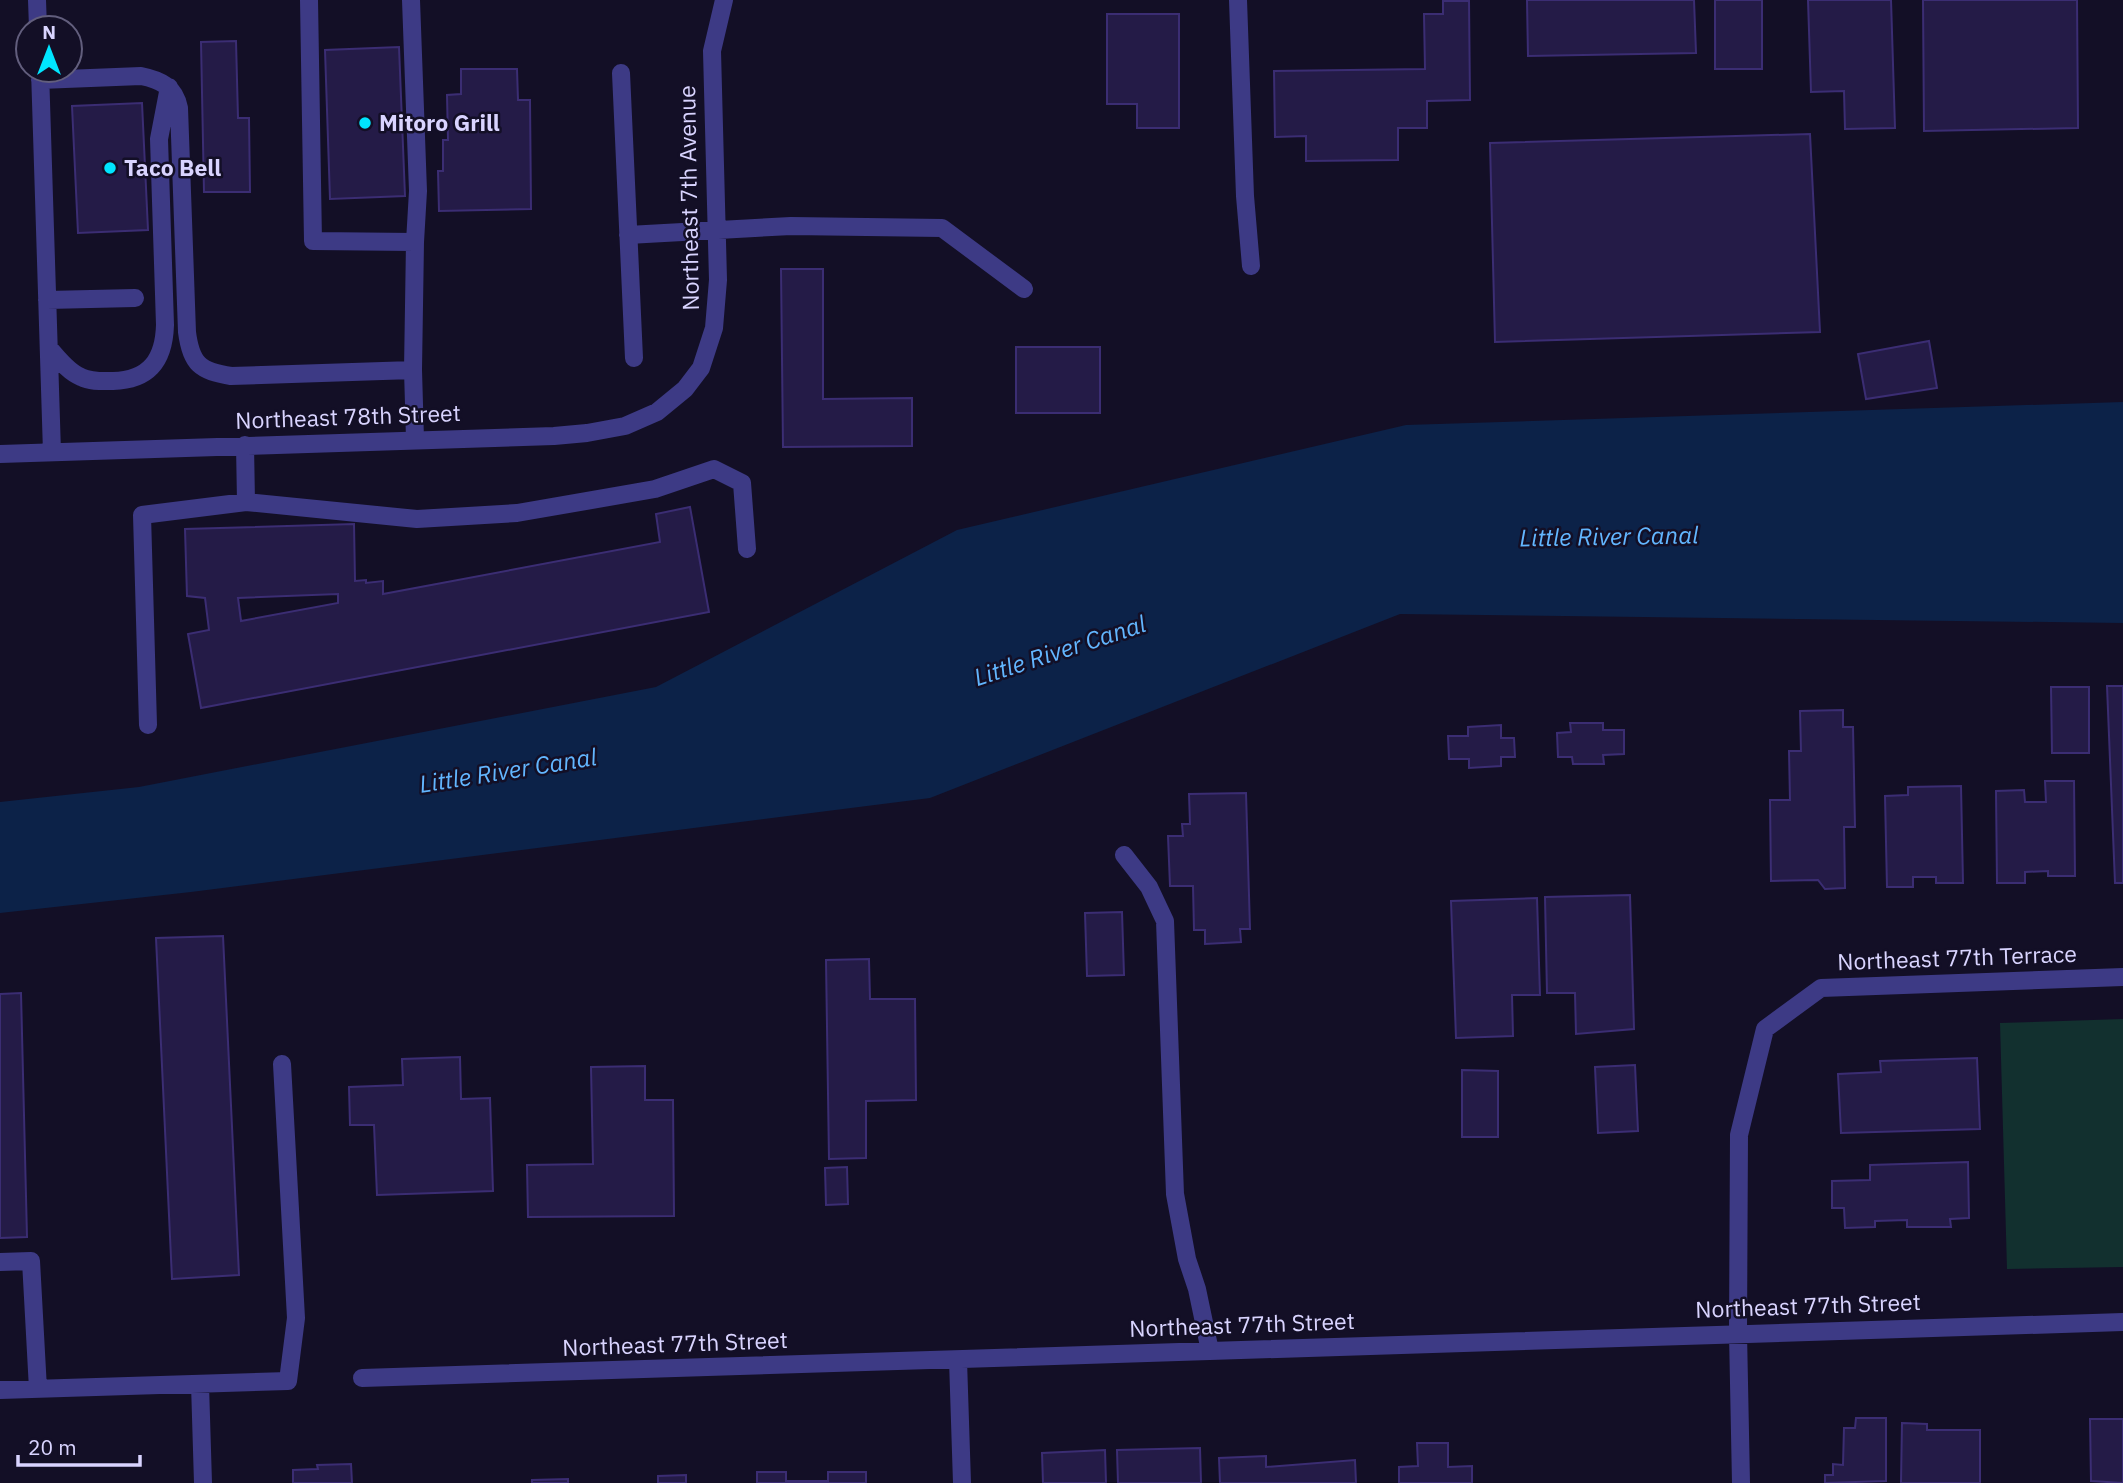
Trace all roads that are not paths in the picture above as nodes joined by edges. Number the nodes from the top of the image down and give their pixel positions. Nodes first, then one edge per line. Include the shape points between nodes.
1 (309, 0) edge
2 (411, 0) edge
3 (724, 0) edge
4 (1238, 0) edge
5 (621, 74) dead end
6 (84, 75) edge
7 (40, 84) edge
8 (169, 87) junction
9 (716, 230) junction
10 (628, 235) junction
11 (415, 242) junction
12 (1251, 266) dead end
13 (1024, 289) dead end
14 (135, 299) dead end
15 (47, 300) junction
16 (49, 348) junction
17 (634, 358) dead end
18 (413, 370) junction
19 (685, 389) joint
20 (415, 439) junction
21 (245, 445) junction
22 (52, 452) junction
23 (0, 454) edge
24 (246, 502) junction
25 (747, 549) dead end
26 (148, 725) dead end
27 (1124, 855) dead end
28 (2123, 976) edge
29 (282, 1064) dead end
30 (0, 1262) edge
31 (2123, 1322) edge
32 (1738, 1333) junction
33 (1210, 1351) junction
34 (958, 1360) junction
35 (362, 1378) dead end
36 (200, 1384) junction
37 (38, 1389) junction
38 (0, 1390) edge
39 (203, 1483) edge
40 (962, 1483) edge
41 (1741, 1483) edge

1 - 11 street via 313,241
2 - 11 street via 418,191
3 - 9 street, Northeast 7th Avenue via 712,51
4 - 12 street
5 - 10 street
6 - 8 street via 141,76
7 - 15 street
8 - 16 street via 159,139 165,325 161,354 151,369 135,377 99,382 81,377
8 - 18 street via 179,108 187,332 194,360 202,369 231,376
9 - 10 street
9 - 13 street via 942,228
9 - 19 street, Northeast 7th Avenue via 714,328 701,368
10 - 17 street
11 - 18 street
14 - 15 street
15 - 16 street
16 - 22 street
18 - 20 street
19 - 20 street, Northeast 78th Street via 657,412 625,426 587,433
20 - 21 street, Northeast 78th Street
21 - 22 street, Northeast 78th Street
21 - 24 street
22 - 23 street, Northeast 78th Street
24 - 25 street via 416,519 517,513 655,489 714,469 742,483
24 - 26 street via 142,515
27 - 33 street via 1149,887 1165,921 1175,1194
28 - 32 street, Northeast 77th Terrace via 1821,988 1765,1029 1739,1135
29 - 36 street via 296,1318 288,1381
30 - 37 street via 32,1261
31 - 32 street, Northeast 77th Street
32 - 33 street, Northeast 77th Street
32 - 41 street
33 - 34 street, Northeast 77th Street
34 - 35 street, Northeast 77th Street
34 - 40 street
36 - 37 street
36 - 39 street
37 - 38 street

